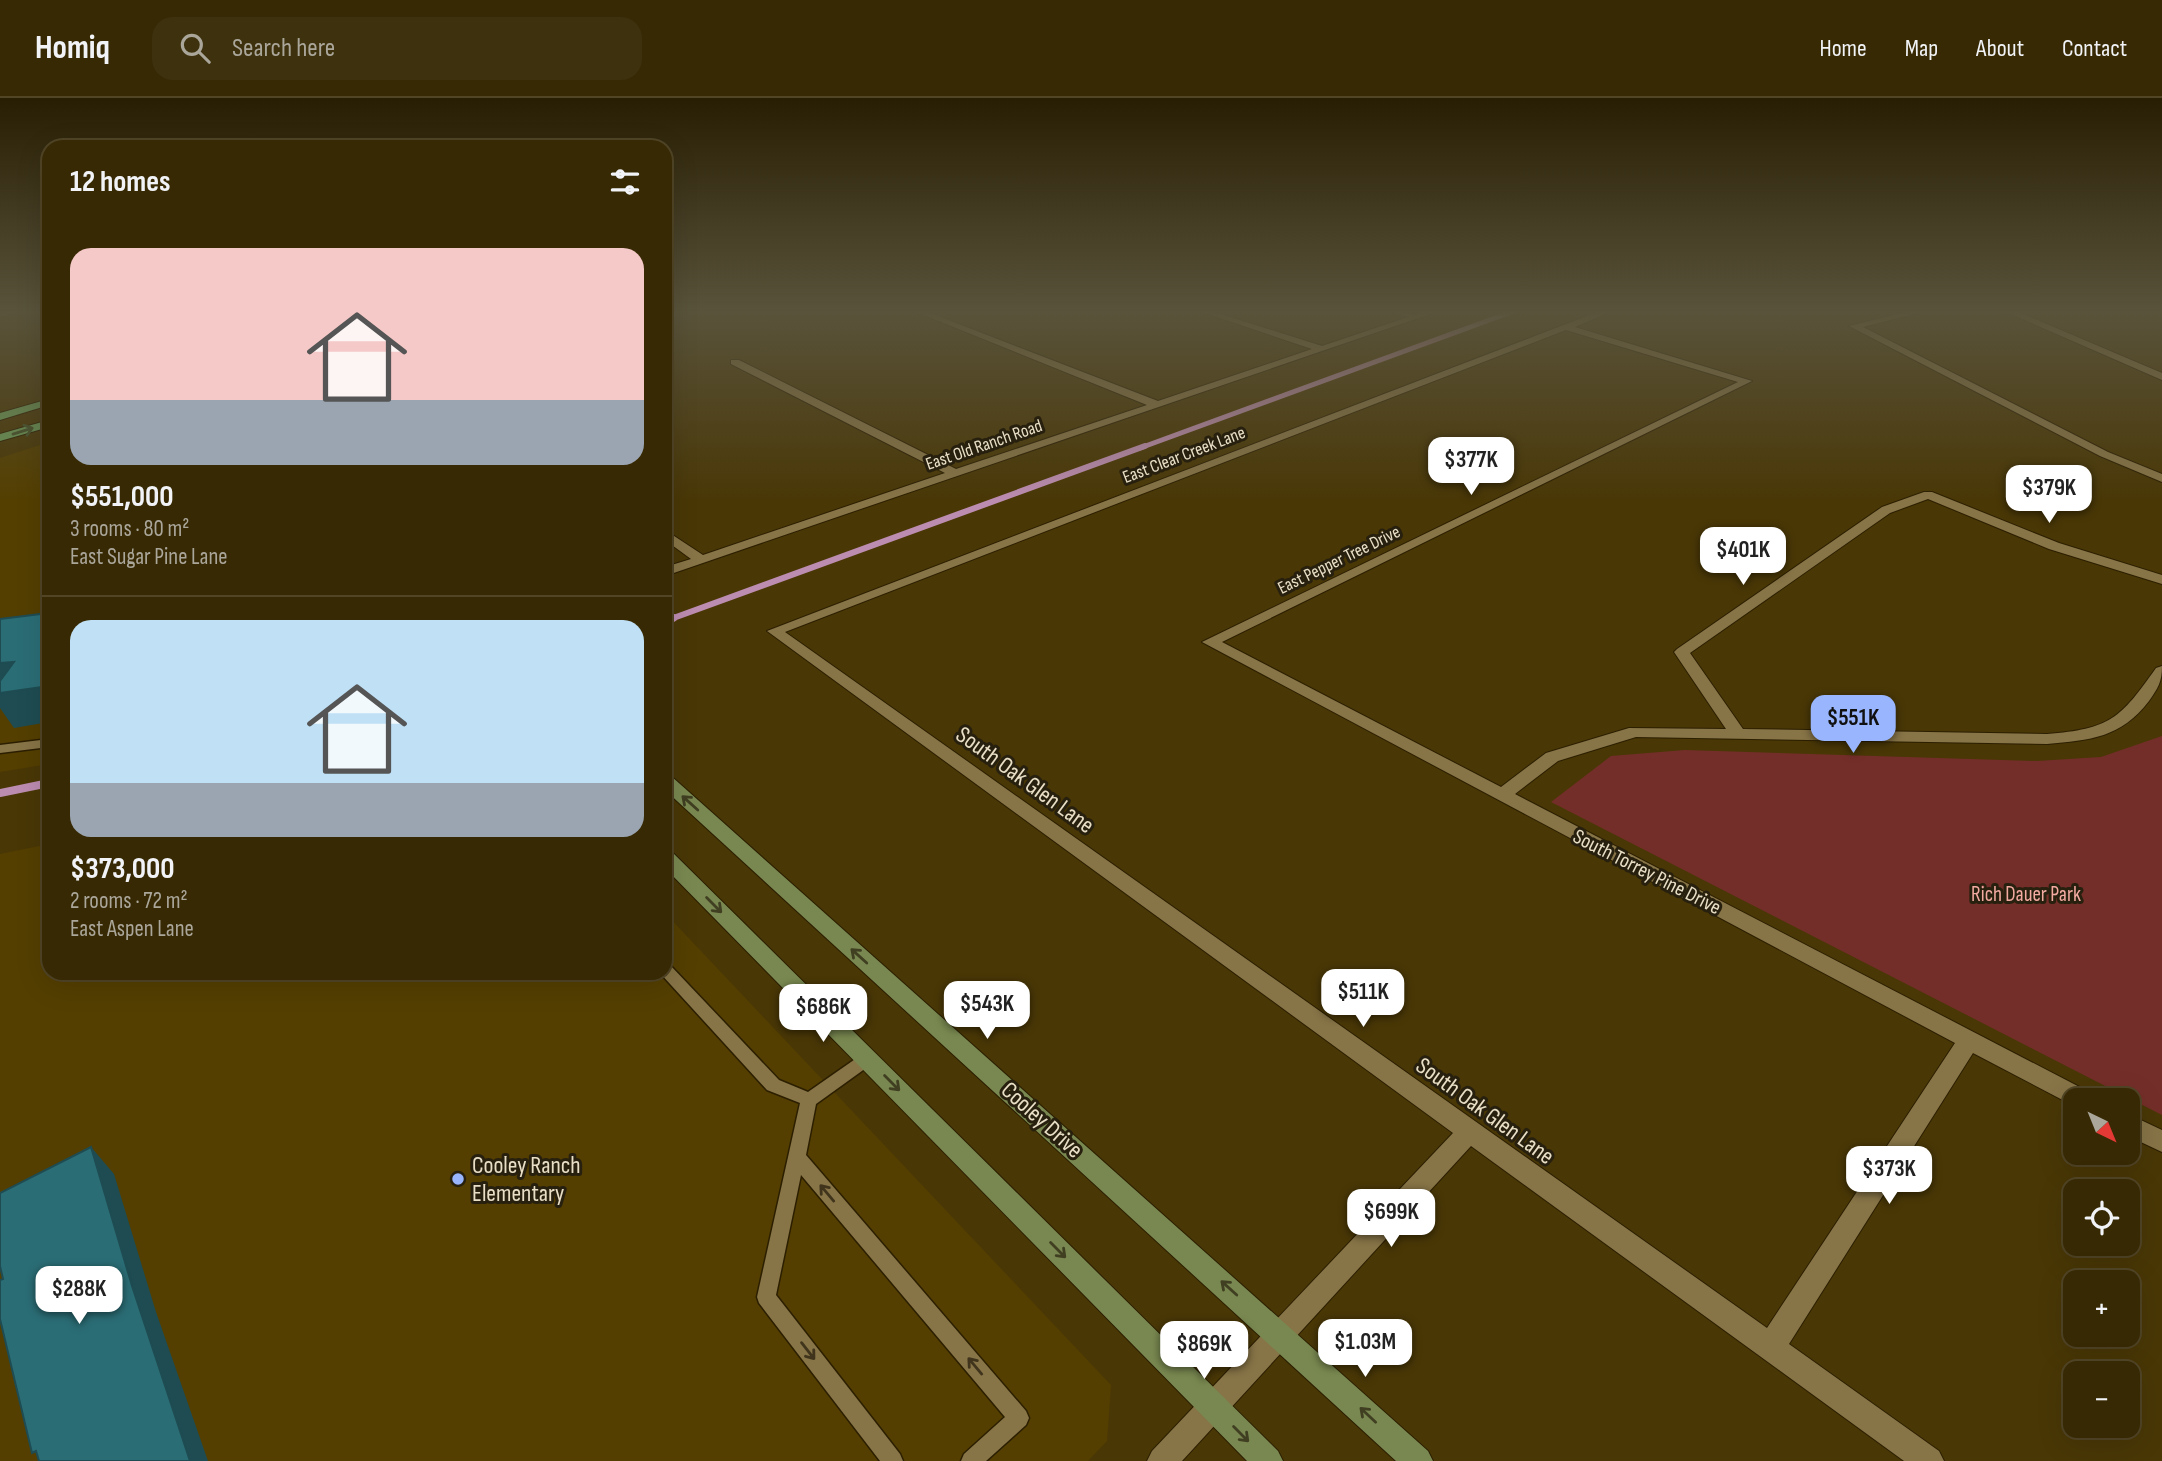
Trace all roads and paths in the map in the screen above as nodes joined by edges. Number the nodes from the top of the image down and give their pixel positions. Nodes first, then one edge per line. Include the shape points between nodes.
1 (760, 375) edge
2 (1080, 375) edge
3 (1247, 375) edge
4 (1442, 375) edge
5 (1726, 375) edge
6 (1949, 375) edge
7 (42, 404) edge
8 (1158, 405) junction
9 (0, 417) edge
10 (42, 425) edge
11 (0, 438) edge
12 (956, 474) junction
13 (2162, 478) edge
14 (672, 539) edge
15 (702, 560) junction
16 (672, 570) edge
17 (2162, 580) edge
18 (774, 631) joint
19 (1210, 642) joint
20 (2162, 671) edge
21 (1736, 731) junction
22 (42, 744) edge
23 (0, 749) edge
24 (672, 786) edge
25 (1501, 796) junction
26 (672, 869) edge
27 (672, 977) edge
28 (1970, 1039) junction
29 (867, 1059) junction
30 (2063, 1089) edge
31 (809, 1100) junction
32 (2140, 1130) edge
33 (1469, 1132) junction
34 (2162, 1142) edge
35 (797, 1157) junction
36 (1279, 1334) junction
37 (1770, 1349) junction
38 (1214, 1407) junction
39 (893, 1461) edge
40 (971, 1461) edge
41 (1162, 1461) edge
42 (1268, 1461) edge
43 (1418, 1461) edge
44 (1929, 1461) edge

1 - 12 street
2 - 8 street
3 - 8 street, East Old Ranch Road
4 - 18 street, East Clear Creek Lane
5 - 19 street, East Pepper Tree Drive via 1747,381
6 - 13 street via 2104,454
7 - 9 main road
8 - 12 street, East Old Ranch Road
11 -> 10 main road
12 - 15 street, East Old Ranch Road
14 - 15 street
15 - 16 street, East Old Ranch Road
17 - 21 street via 2054,545 1928,495 1886,510 1682,653
18 - 33 street, South Oak Glen Lane
19 - 25 street, South Torrey Pine Drive
20 - 21 street via 2130,716 2115,728 2090,736
21 - 25 street via 1635,732 1607,738 1552,757
22 - 23 lane
36 -> 24 street, Cooley Drive
25 - 28 street, South Torrey Pine Drive
26 -> 29 street
27 - 31 lane via 773,1085
28 - 30 street, South Torrey Pine Drive
28 - 37 street
29 - 31 lane
29 -> 38 street
31 - 35 lane
32 - 34 street
33 - 36 street
33 - 37 street, South Oak Glen Lane
35 -> 39 lane via 766,1297
40 -> 35 lane via 1019,1418
36 - 38 street
43 -> 36 street, Cooley Drive
37 - 44 street, South Oak Glen Lane
38 - 41 street
38 -> 42 street

